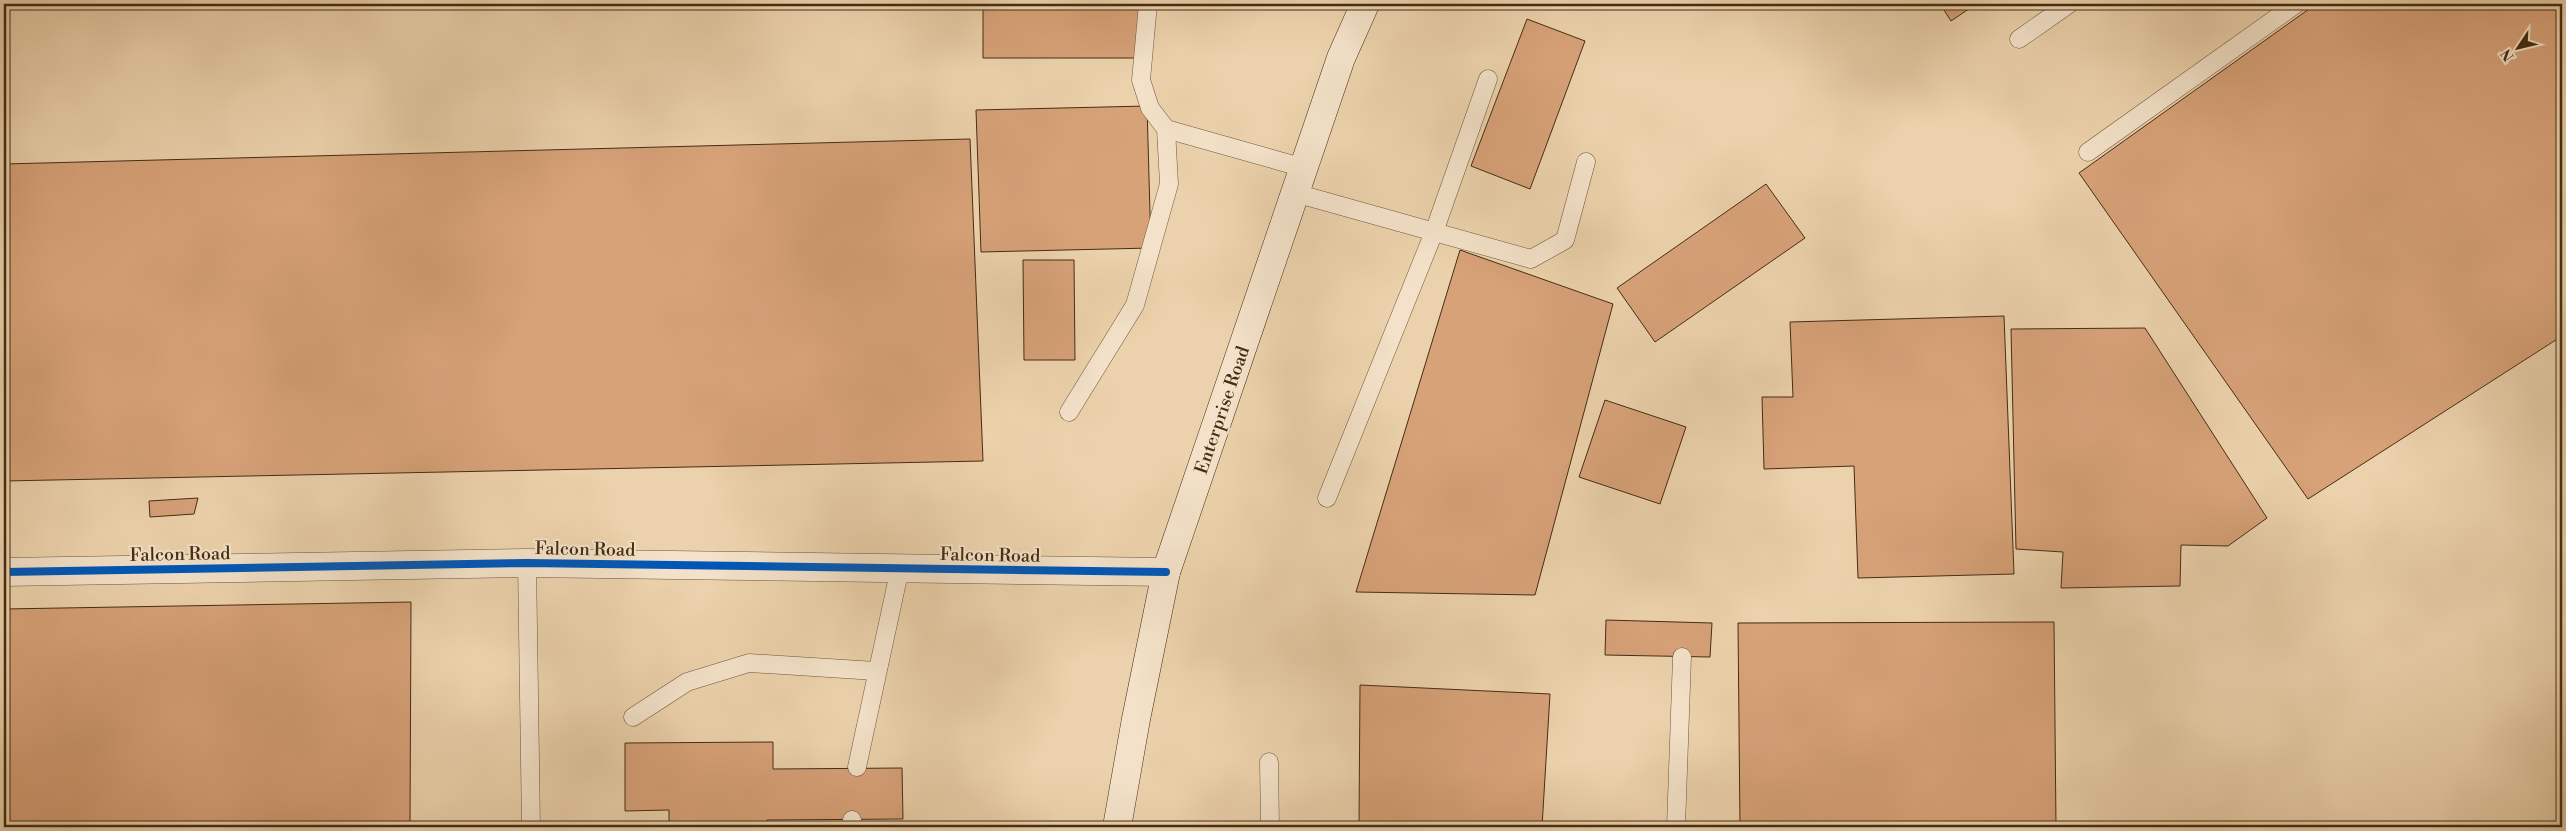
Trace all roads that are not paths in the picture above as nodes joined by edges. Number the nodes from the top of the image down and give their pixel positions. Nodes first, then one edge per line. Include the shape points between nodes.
1 (1148, 4) edge
2 (1365, 4) edge
3 (2069, 4) edge
4 (2296, 4) edge
5 (2019, 39) dead end
6 (1488, 79) dead end
7 (1166, 128) junction
8 (2088, 152) dead end
9 (1586, 162) dead end
10 (1304, 168) junction
11 (1295, 194) junction
12 (1434, 232) junction
13 (1069, 412) dead end
14 (1327, 498) dead end
15 (527, 563) junction
16 (900, 568) junction
17 (4, 572) edge
18 (1166, 572) junction
19 (1682, 658) dead end
20 (876, 671) junction
21 (633, 717) dead end
22 (1269, 762) dead end
23 (857, 767) dead end
24 (531, 827) edge
25 (1117, 827) edge
26 (1270, 827) edge
27 (1676, 827) edge

1 - 7 lane via 1142,80 1150,108
2 - 10 street, Enterprise Road via 1341,58
3 - 5 lane
4 - 8 lane
6 - 12 lane
7 - 10 lane
7 - 13 lane via 1170,184 1135,305
9 - 12 lane via 1565,240 1531,259
10 - 11 street, Enterprise Road
11 - 12 lane
11 - 18 street, Enterprise Road
12 - 14 lane
15 - 16 street, Falcon Road
15 - 17 street, Falcon Road
15 - 24 lane
16 - 18 street, Falcon Road
16 - 20 lane
18 - 25 street, Enterprise Road
19 - 27 lane
20 - 21 lane via 749,663 687,682
20 - 23 lane
22 - 26 lane

